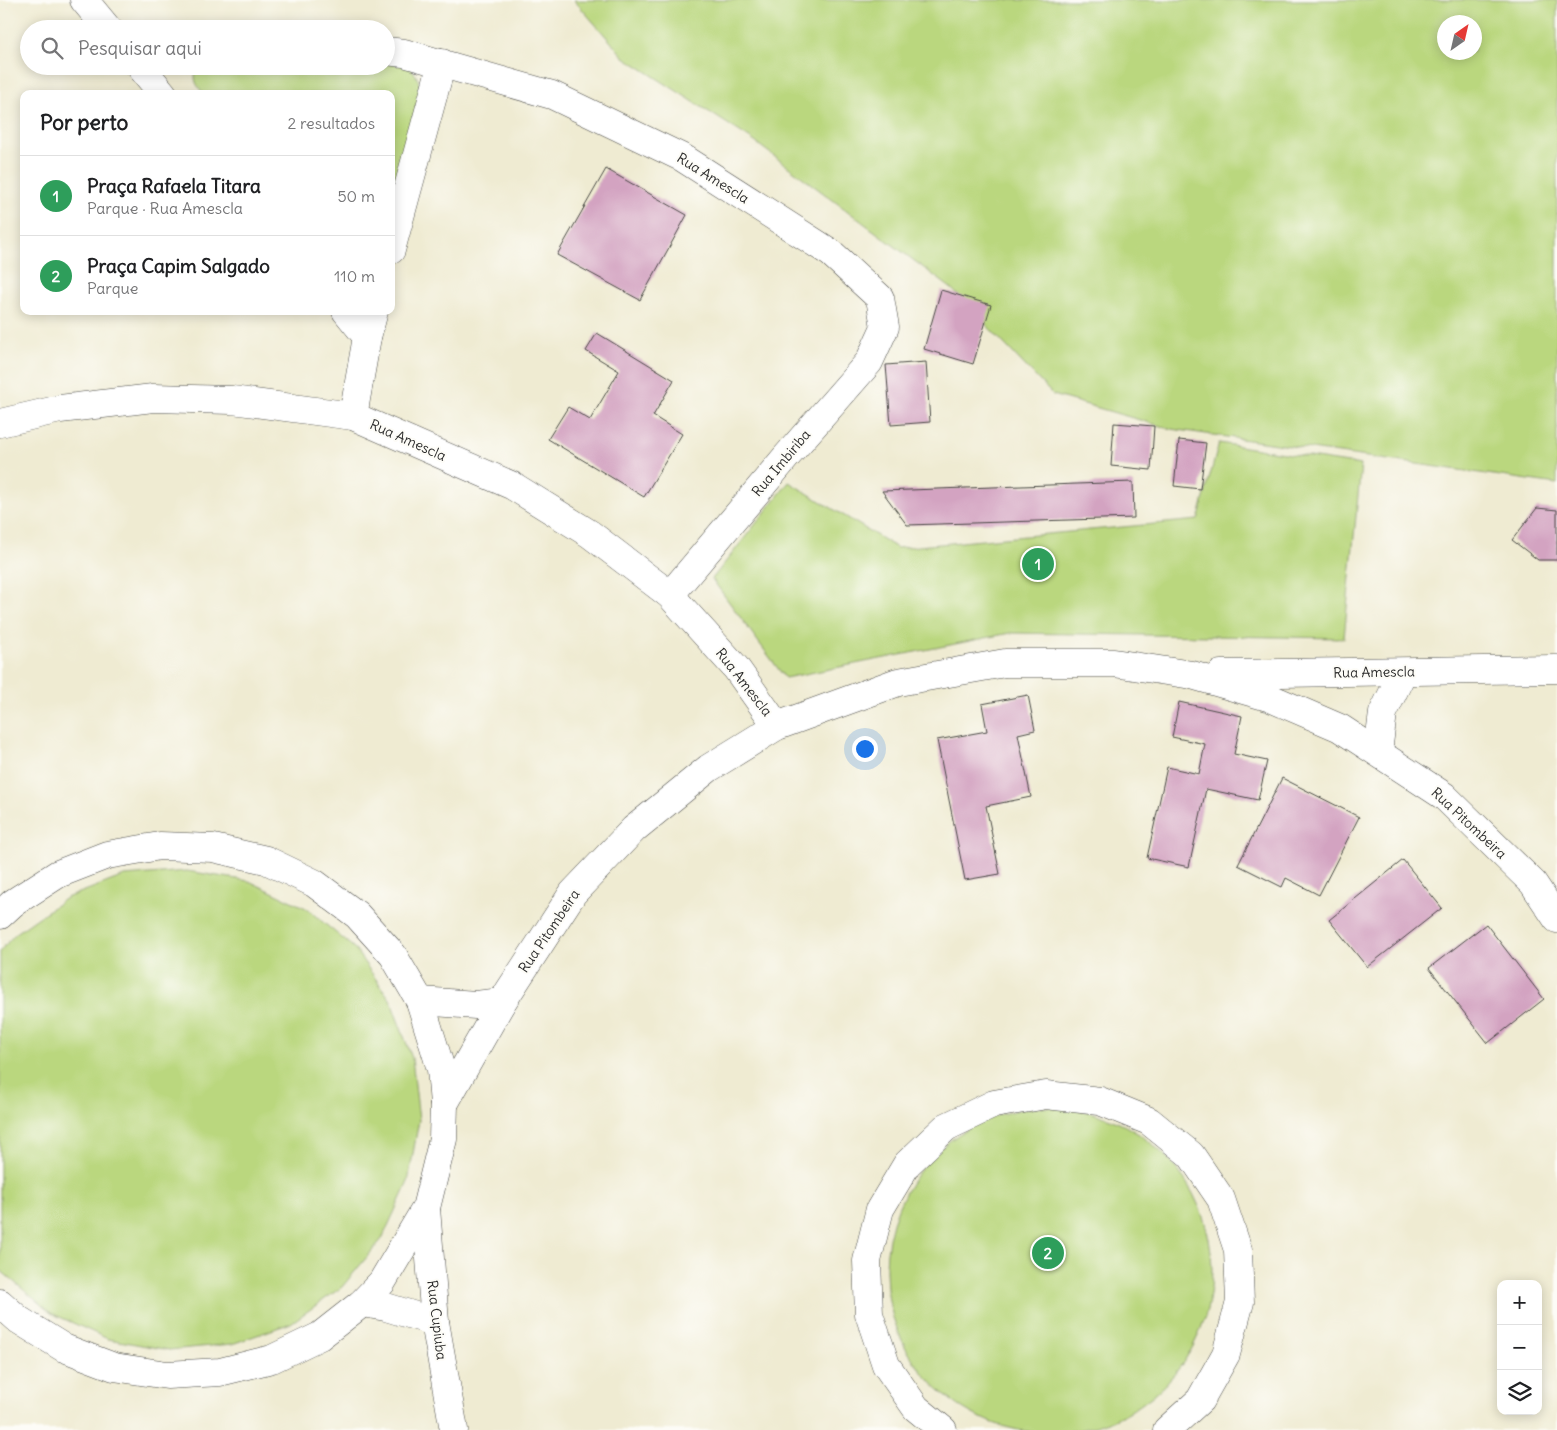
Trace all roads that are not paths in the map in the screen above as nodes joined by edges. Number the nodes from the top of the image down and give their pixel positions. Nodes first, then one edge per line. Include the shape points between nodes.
1 (84, 0) edge
2 (101, 20) edge
3 (395, 52) edge
4 (442, 63) junction
5 (147, 75) edge
6 (160, 90) edge
7 (395, 235) edge
8 (354, 315) edge
9 (371, 324) edge
10 (885, 327) joint
11 (353, 416) junction
12 (0, 423) edge
13 (670, 595) junction
14 (1557, 669) edge
15 (1403, 672) junction
16 (1192, 675) junction
17 (777, 726) junction
18 (1340, 728) joint
19 (1378, 752) junction
20 (0, 915) edge
21 (1557, 919) edge
22 (420, 1001) junction
23 (502, 1002) junction
24 (444, 1104) junction
25 (426, 1208) junction
26 (0, 1303) edge
27 (362, 1303) junction
28 (435, 1322) junction
29 (454, 1430) edge
30 (943, 1430) edge
31 (1167, 1430) edge

1 - 2 street
3 - 4 street, Rua Amescla
4 - 7 street
4 - 10 street, Rua Amescla via 552,95 683,158 831,253 880,298
5 - 6 street
8 - 9 street, Rua Amescla
9 - 11 street, Rua Amescla
10 - 13 street, Rua Imbiriba via 869,362
11 - 12 street, Rua Amescla via 232,400 153,398 60,409
11 - 13 street, Rua Amescla via 514,486 590,534
13 - 17 street, Rua Amescla via 736,668
14 - 15 street, Rua Amescla
15 - 16 street, Rua Amescla
15 - 19 street via 1383,713
16 - 17 street, Rua Amescla via 1114,663 1005,663 898,682
16 - 18 street, Rua Amescla via 1268,697
17 - 23 street, Rua Pitombeira via 709,768 634,830 573,893
18 - 19 street, Rua Pitombeira
19 - 21 street, Rua Pitombeira via 1444,796 1533,883
20 - 22 street via 58,874 107,855 160,846 213,848 266,860 314,883 343,904 393,955
22 - 23 street via 476,1005
22 - 24 street via 441,1069
23 - 24 street, Rua Pitombeira
24 - 25 street, Rua Pitombeira via 443,1140
25 - 27 street via 382,1282
25 - 28 street, Rua Cupiuba
26 - 27 street via 18,1320 64,1348 114,1367 167,1375 220,1372 272,1359 320,1336
27 - 28 street
28 - 29 street, Rua Cupiuba
30 - 31 street via 916,1408 886,1365 869,1314 867,1261 880,1209 907,1164 946,1128 994,1104 1046,1095 1100,1101 1149,1122 1191,1155 1221,1199 1238,1250 1240,1302 1226,1354 1200,1400

